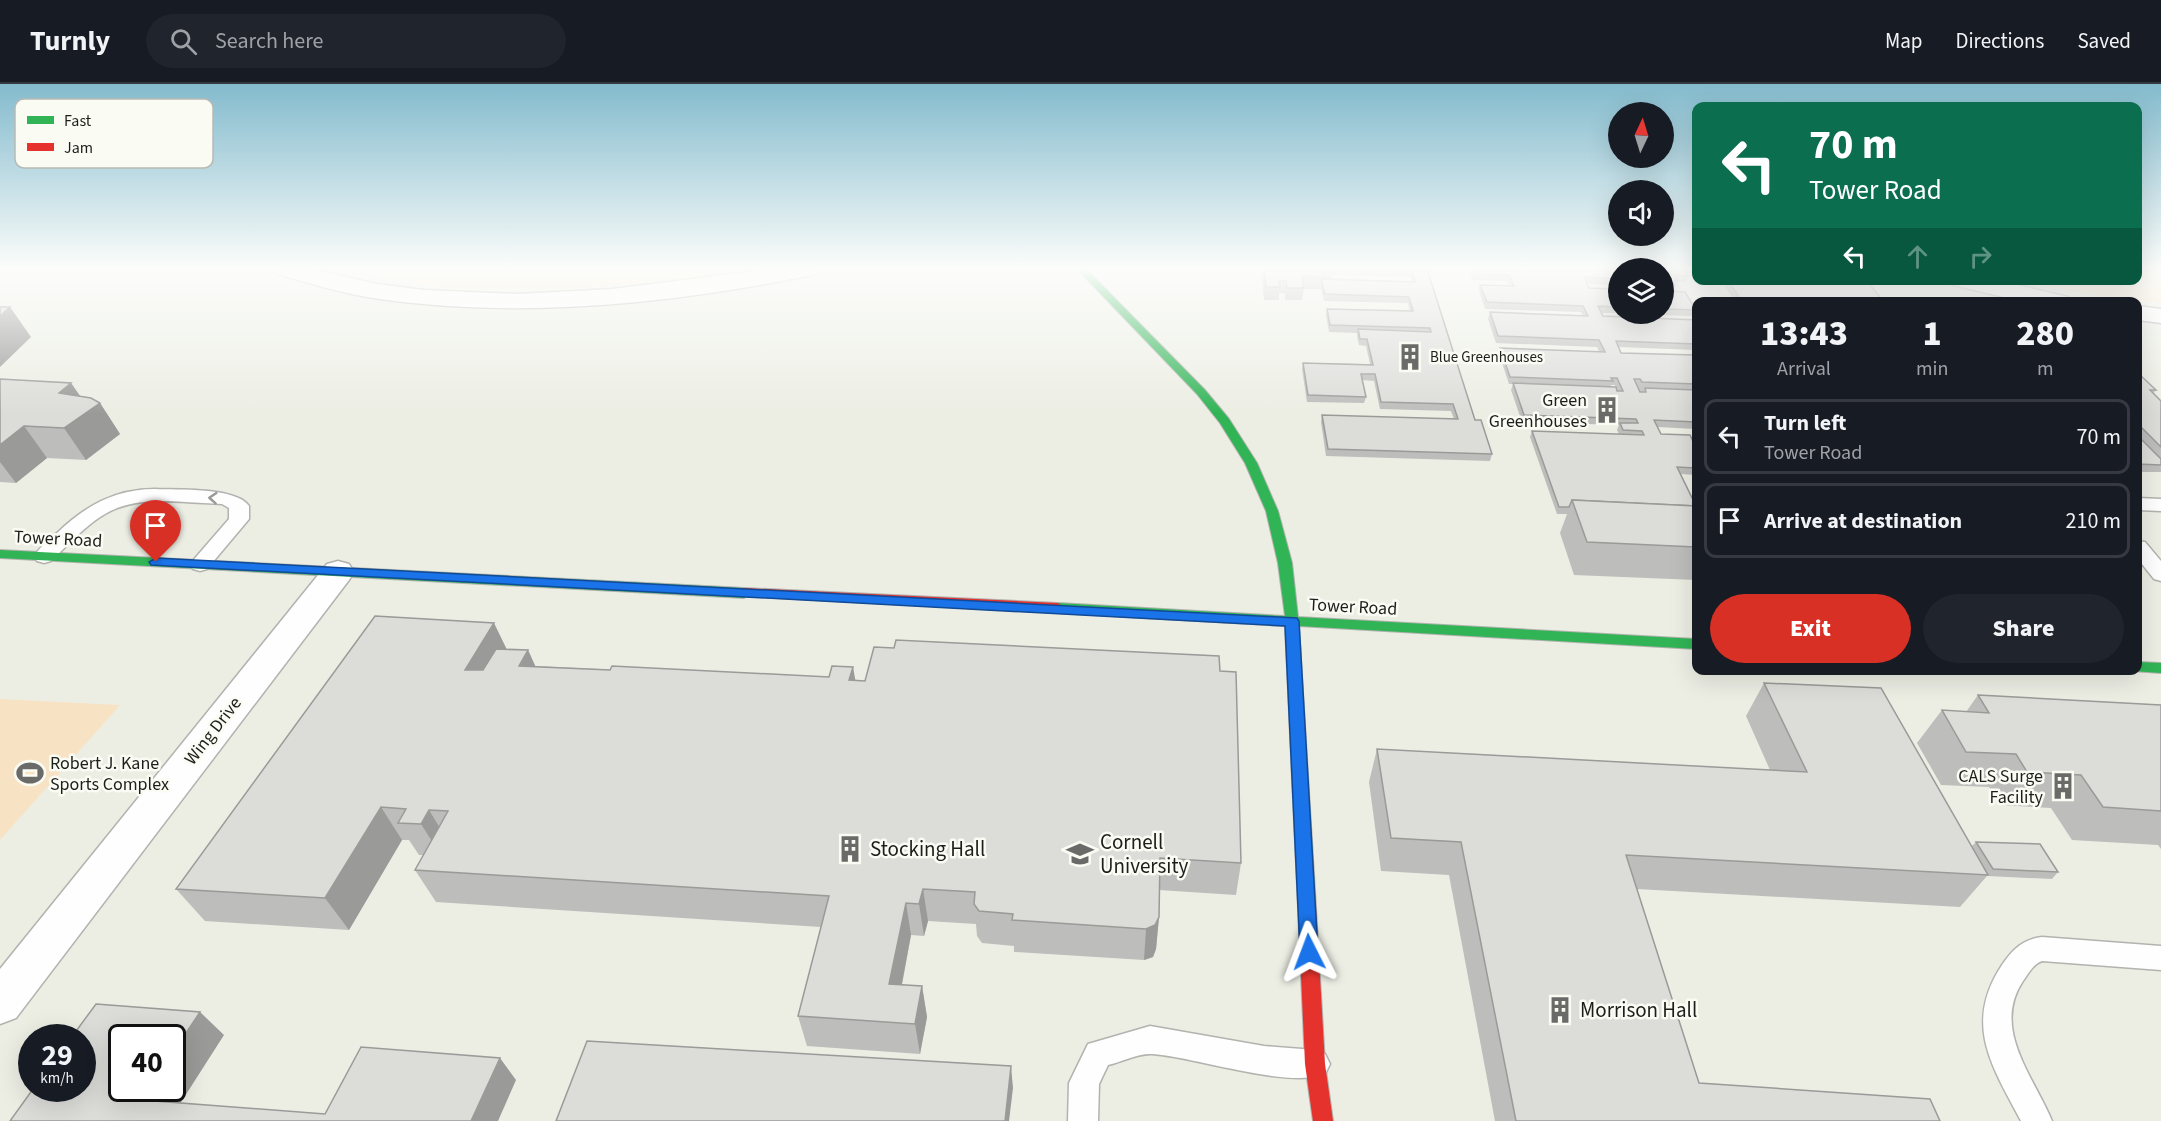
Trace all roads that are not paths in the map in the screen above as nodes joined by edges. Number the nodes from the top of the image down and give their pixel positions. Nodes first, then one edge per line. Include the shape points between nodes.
1 (1128, 317) edge
2 (2142, 504) edge
3 (2161, 505) edge
4 (2142, 552) edge
5 (0, 554) edge
6 (44, 556) junction
7 (200, 564) junction
8 (338, 572) junction
9 (2161, 574) edge
10 (1292, 621) junction
11 (1692, 644) edge
12 (2142, 667) edge
13 (2161, 668) edge
14 (2161, 958) edge
15 (0, 1003) edge
16 (1315, 1064) junction
17 (1083, 1121) edge
18 (1323, 1121) edge
19 (2037, 1121) edge

1 - 10 street via 1201,392 1251,463 1275,522
2 - 3 lane
4 - 9 lane
5 - 6 street, Tower Road
6 - 7 street, Tower Road
7 -> 6 lane via 239,519 239,506 234,502 144,495 121,499 89,515
7 - 8 street, Tower Road
8 - 10 street, Tower Road
8 - 15 street, Wing Drive
10 - 11 street, Tower Road
10 - 16 street
12 - 13 street
14 - 19 lane via 2042,949 2027,952 2007,981 1996,1017 2007,1059
16 - 17 lane via 1264,1060 1150,1040 1098,1054 1084,1083
16 - 18 street

